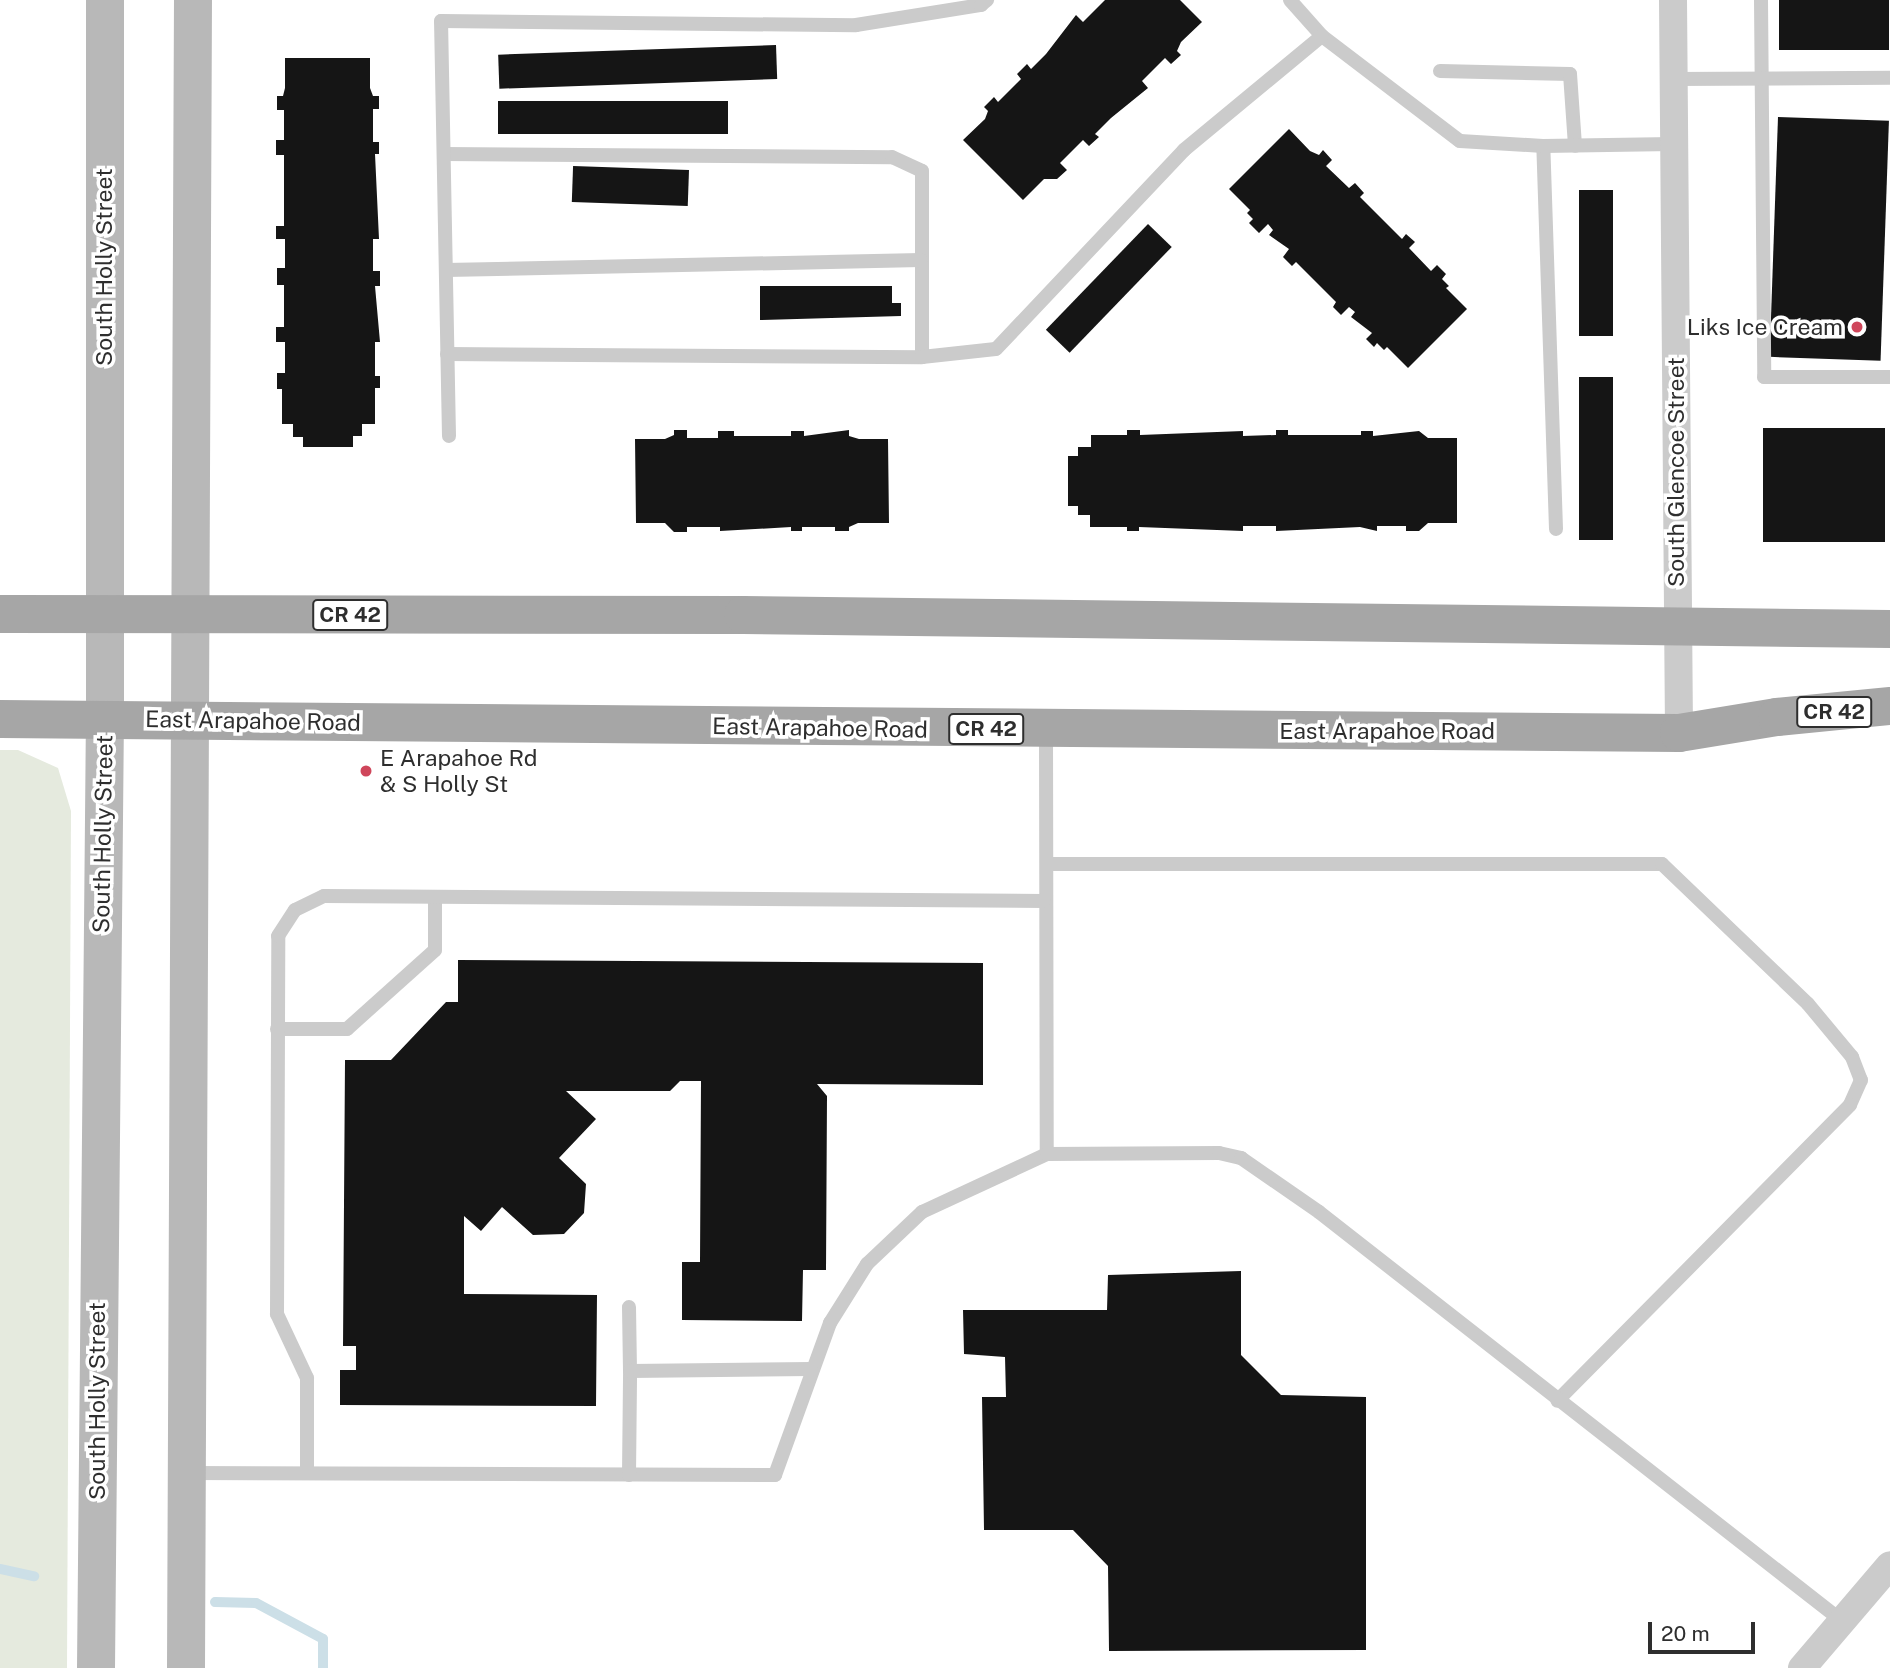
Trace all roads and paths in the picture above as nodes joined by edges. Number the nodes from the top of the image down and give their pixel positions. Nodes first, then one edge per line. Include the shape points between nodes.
1 (105, 0) edge
2 (193, 0) edge
3 (987, 0) edge
4 (1290, 0) edge
5 (1673, 0) edge
6 (1761, 0) edge
7 (1322, 36) junction
8 (1440, 71) dead end
9 (1890, 78) edge
10 (1673, 79) junction
11 (1760, 79) junction
12 (1673, 144) junction
13 (1542, 146) junction
14 (1575, 146) junction
15 (444, 154) junction
16 (921, 260) junction
17 (446, 270) junction
18 (447, 354) junction
19 (922, 357) junction
20 (1890, 377) edge
21 (449, 436) dead end
22 (1556, 529) dead end
23 (0, 614) edge
24 (104, 614) junction
25 (191, 615) junction
26 (1677, 628) junction
27 (1890, 629) edge
28 (1890, 706) edge
29 (0, 719) edge
30 (105, 719) junction
31 (193, 721) junction
32 (1046, 730) junction
33 (1679, 733) junction
34 (1048, 864) junction
35 (435, 897) junction
36 (1044, 901) junction
37 (277, 1029) junction
38 (1047, 1154) junction
39 (629, 1307) dead end
40 (811, 1369) junction
41 (630, 1371) junction
42 (1557, 1401) junction
43 (185, 1473) junction
44 (307, 1473) junction
45 (629, 1475) junction
46 (1890, 1565) edge
47 (1842, 1621) junction
48 (96, 1668) edge
49 (186, 1668) edge
50 (1802, 1668) edge

1 - 24 main road, South Holly Street
2 - 25 main road
3 - 15 lane via 981,5 856,25 441,21
4 - 7 lane
5 - 10 street, South Glencoe Street
6 - 11 lane
7 - 13 lane via 1460,141
7 - 19 lane via 1184,150 996,349
8 - 14 lane via 1570,74
9 - 11 lane
10 - 11 lane
10 - 12 street, South Glencoe Street
11 - 20 lane via 1764,377
12 - 14 lane
12 - 26 street, South Glencoe Street
13 - 14 lane
13 - 22 lane
15 - 16 lane via 892,157 922,171
15 - 17 lane
16 - 17 lane
16 - 19 lane
17 - 18 lane
18 - 19 lane
18 - 21 lane
23 - 24 main road, CR 42
24 - 25 main road, CR 42
24 - 30 main road, South Holly Street
25 - 26 main road, CR 42 via 743,615
25 - 31 main road
26 - 27 main road, CR 42
26 - 33 street, South Glencoe Street
28 - 33 main road, East Arapahoe Road / CR 42
29 - 30 main road, East Arapahoe Road / CR 42
30 - 31 main road, East Arapahoe Road / CR 42
30 - 48 main road, South Holly Street
31 - 32 main road, East Arapahoe Road / CR 42
31 - 43 main road
32 - 33 main road, East Arapahoe Road / CR 42
32 - 34 lane
34 - 36 lane
34 - 42 lane via 1662,864 1808,1004 1852,1057 1861,1080 1850,1105
35 - 36 lane
35 - 37 lane via 435,950 347,1029
35 - 37 lane via 324,896 295,911 278,936
36 - 38 lane
37 - 44 lane via 277,1314 307,1378
38 - 40 lane via 922,1212 888,1241 867,1264 830,1323
38 - 42 lane via 1219,1153 1241,1158 1319,1212
39 - 41 lane
40 - 41 lane
40 - 45 lane via 775,1475
41 - 45 lane
42 - 47 lane
43 - 44 lane
43 - 49 main road
44 - 45 lane
46 - 47 street
47 - 50 street

